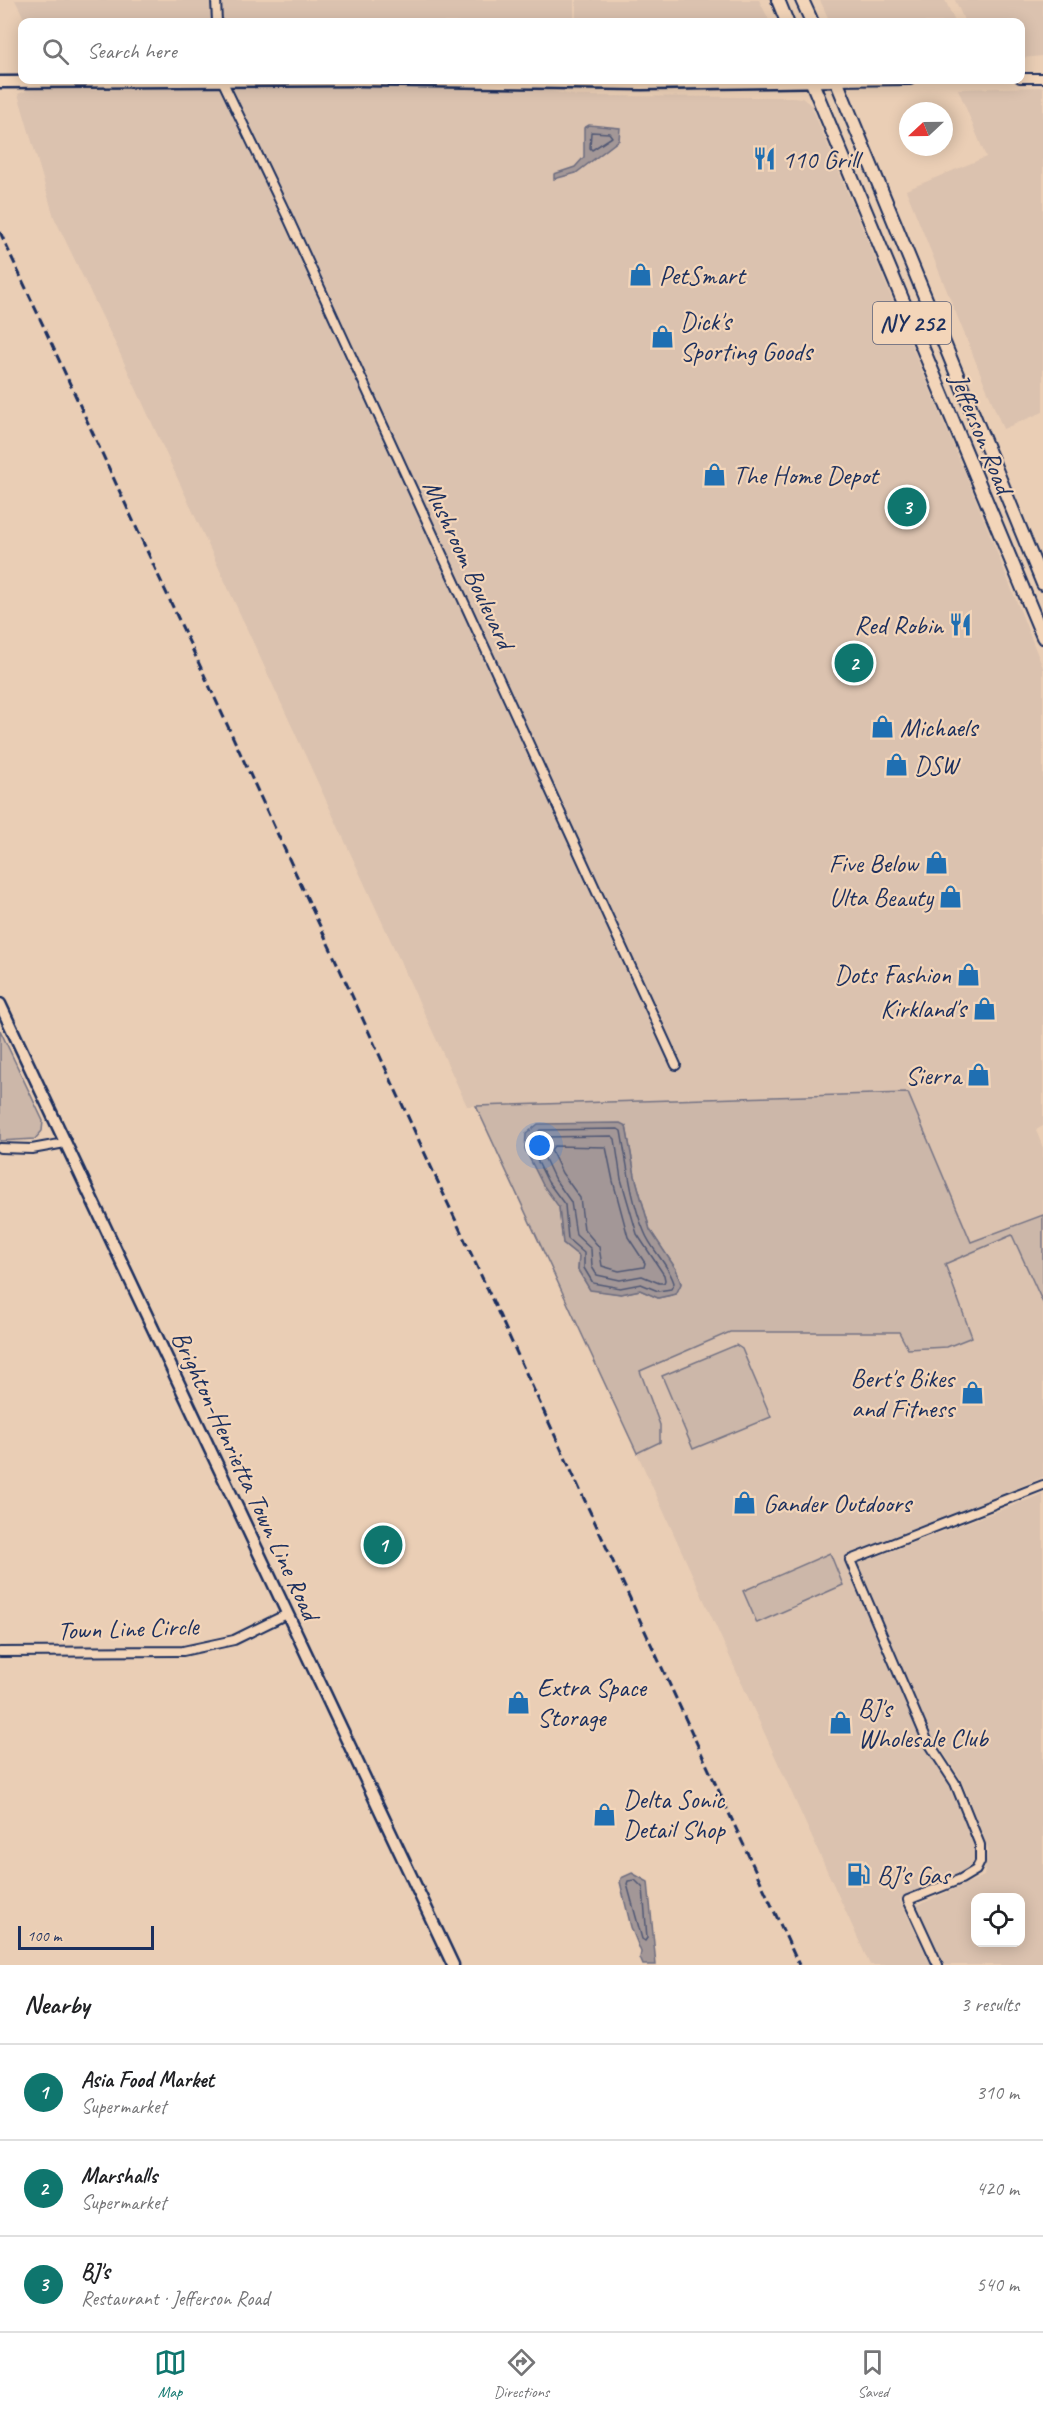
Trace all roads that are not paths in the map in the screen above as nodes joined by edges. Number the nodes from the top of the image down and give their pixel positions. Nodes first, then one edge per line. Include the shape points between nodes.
1 (216, 0) edge
2 (778, 0) edge
3 (802, 0) edge
4 (217, 18) edge
5 (785, 18) edge
6 (810, 18) edge
7 (1025, 78) edge
8 (1043, 78) edge
9 (0, 82) edge
10 (18, 82) edge
11 (224, 84) edge
12 (814, 84) edge
13 (839, 84) edge
14 (1043, 584) edge
15 (1043, 637) edge
16 (0, 1004) edge
17 (676, 1065) dead end
18 (65, 1143) junction
19 (0, 1149) edge
20 (1043, 1485) edge
21 (287, 1614) junction
22 (0, 1652) edge
23 (453, 1965) edge
24 (938, 1965) edge

1 - 4 street
2 - 5 main road
3 - 6 main road
7 - 8 street
9 - 10 street
11 - 17 street, Mushroom Boulevard
12 - 15 main road, Jefferson Road / NY 252
13 - 14 main road, Jefferson Road / NY 252
16 - 18 street, Brighton-Henrietta Town Line Road
18 - 19 street
18 - 21 street, Brighton-Henrietta Town Line Road
20 - 24 street via 850,1560 927,1740 955,1783 980,1845 976,1870 908,1900
21 - 22 street, Town Line Circle via 234,1640 183,1651
21 - 23 street, Brighton-Henrietta Town Line Road

